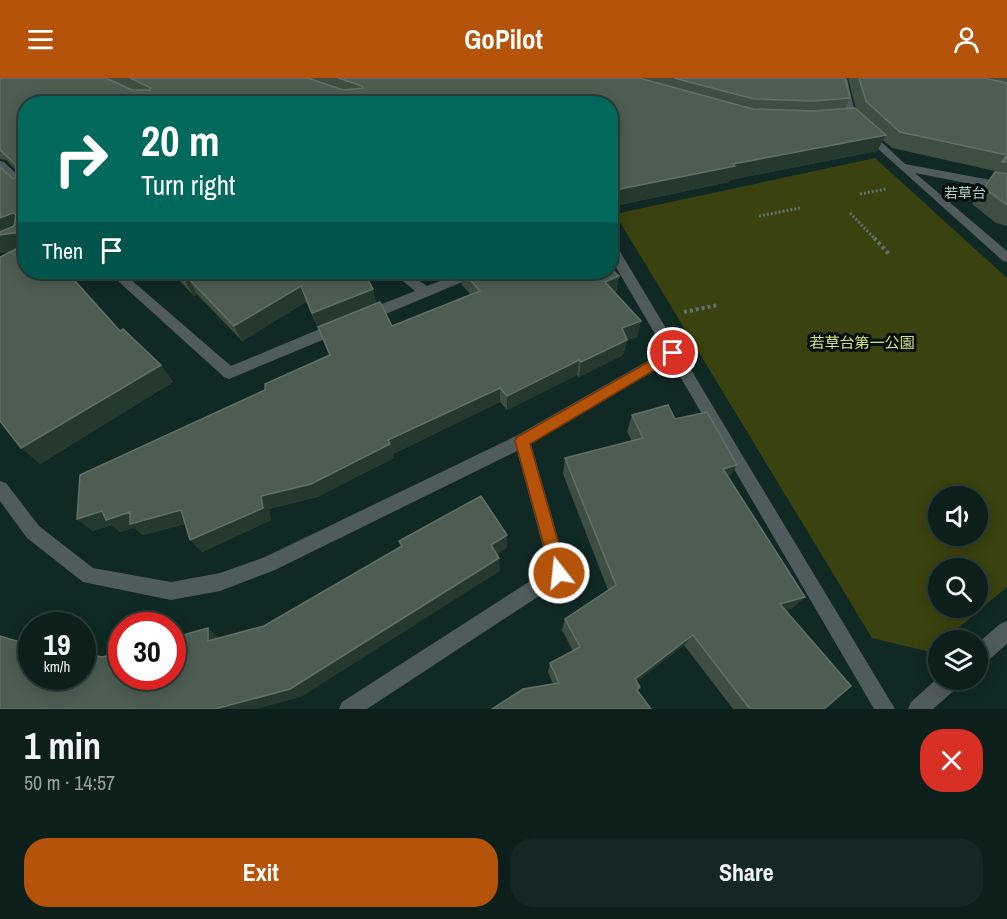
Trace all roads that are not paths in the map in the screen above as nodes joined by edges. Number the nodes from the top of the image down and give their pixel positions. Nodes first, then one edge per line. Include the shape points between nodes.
1 (842, 78) edge
2 (0, 164) edge
3 (901, 166) junction
4 (18, 182) edge
5 (1007, 188) edge
6 (1007, 258) edge
7 (618, 259) edge
8 (122, 279) edge
9 (408, 279) edge
10 (456, 279) edge
11 (425, 291) junction
12 (673, 353) junction
13 (522, 441) junction
14 (0, 488) edge
15 (1007, 631) edge
16 (988, 647) edge
17 (940, 690) edge
18 (349, 709) edge
19 (885, 709) edge
20 (918, 709) edge

1 - 3 street via 845,119
2 - 4 street
3 - 5 street
3 - 6 street
7 - 12 street
8 - 11 street via 229,374
9 - 11 street
10 - 11 street
12 - 13 street
12 - 19 street
13 - 14 street via 269,564 220,582 171,591 89,576 33,532
13 - 18 street via 559,573
15 - 16 street
17 - 20 street

